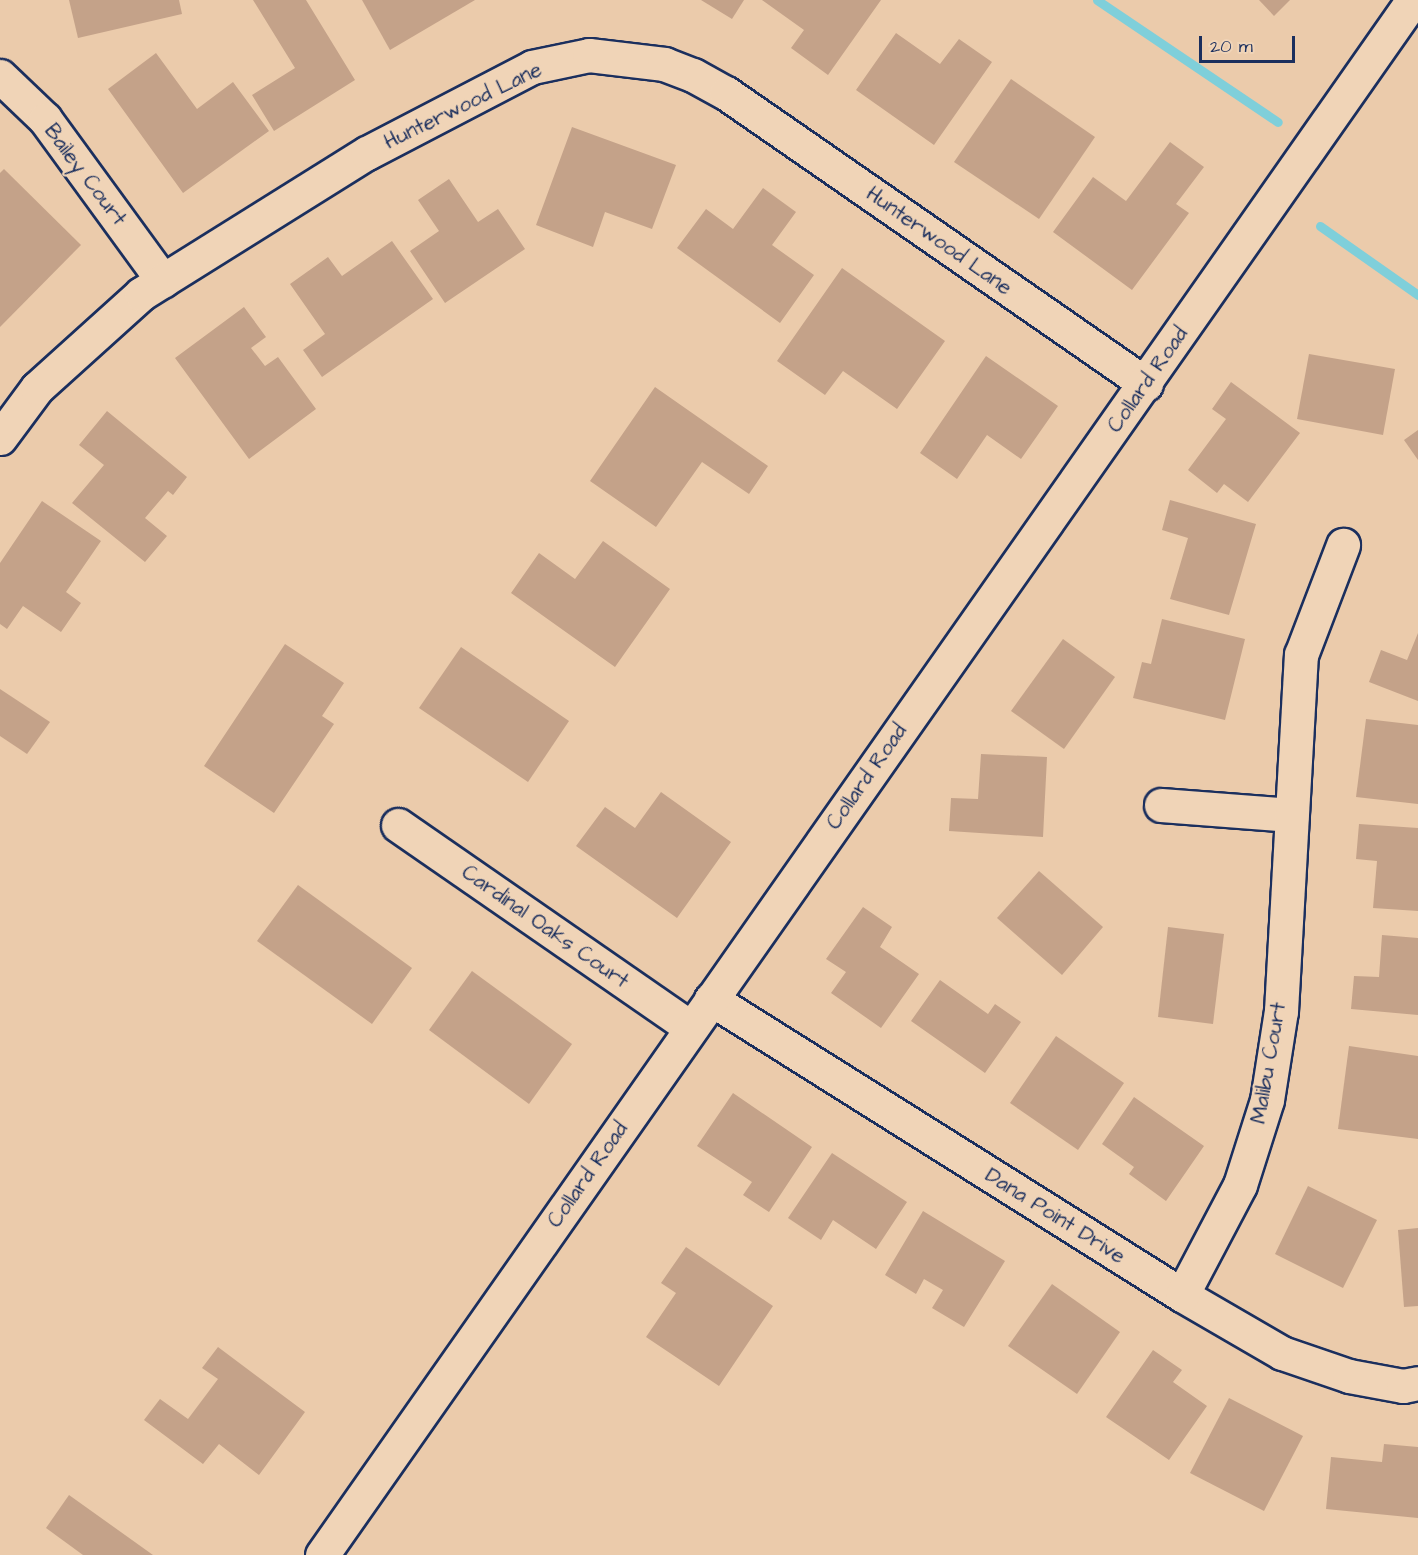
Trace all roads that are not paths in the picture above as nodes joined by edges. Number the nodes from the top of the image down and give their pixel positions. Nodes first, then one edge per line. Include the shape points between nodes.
1 (1413, 0) edge
2 (0, 76) edge
3 (164, 280) junction
4 (1146, 384) junction
5 (0, 438) edge
6 (1343, 545) dead end
7 (1161, 805) dead end
8 (1292, 815) junction
9 (398, 825) dead end
10 (711, 999) junction
11 (691, 1028) junction
12 (1182, 1295) junction
13 (1418, 1383) edge
14 (322, 1555) edge

1 - 4 street, Collard Road
2 - 3 street, Bailey Court via 45,119
3 - 4 street, Hunterwood Lane via 367,153 532,67 589,55 664,64 726,93
3 - 5 street, Hunterwood Lane via 141,294 37,388
4 - 10 street, Collard Road
6 - 8 street, Malibu Court via 1301,655
7 - 8 street
8 - 12 street, Malibu Court via 1281,1011 1267,1100 1240,1185
9 - 11 street, Cardinal Oaks Court
10 - 11 street, Collard Road
10 - 12 street, Dana Point Drive
11 - 14 street, Collard Road
12 - 13 street, Dana Point Drive via 1282,1353 1349,1376 1402,1386

